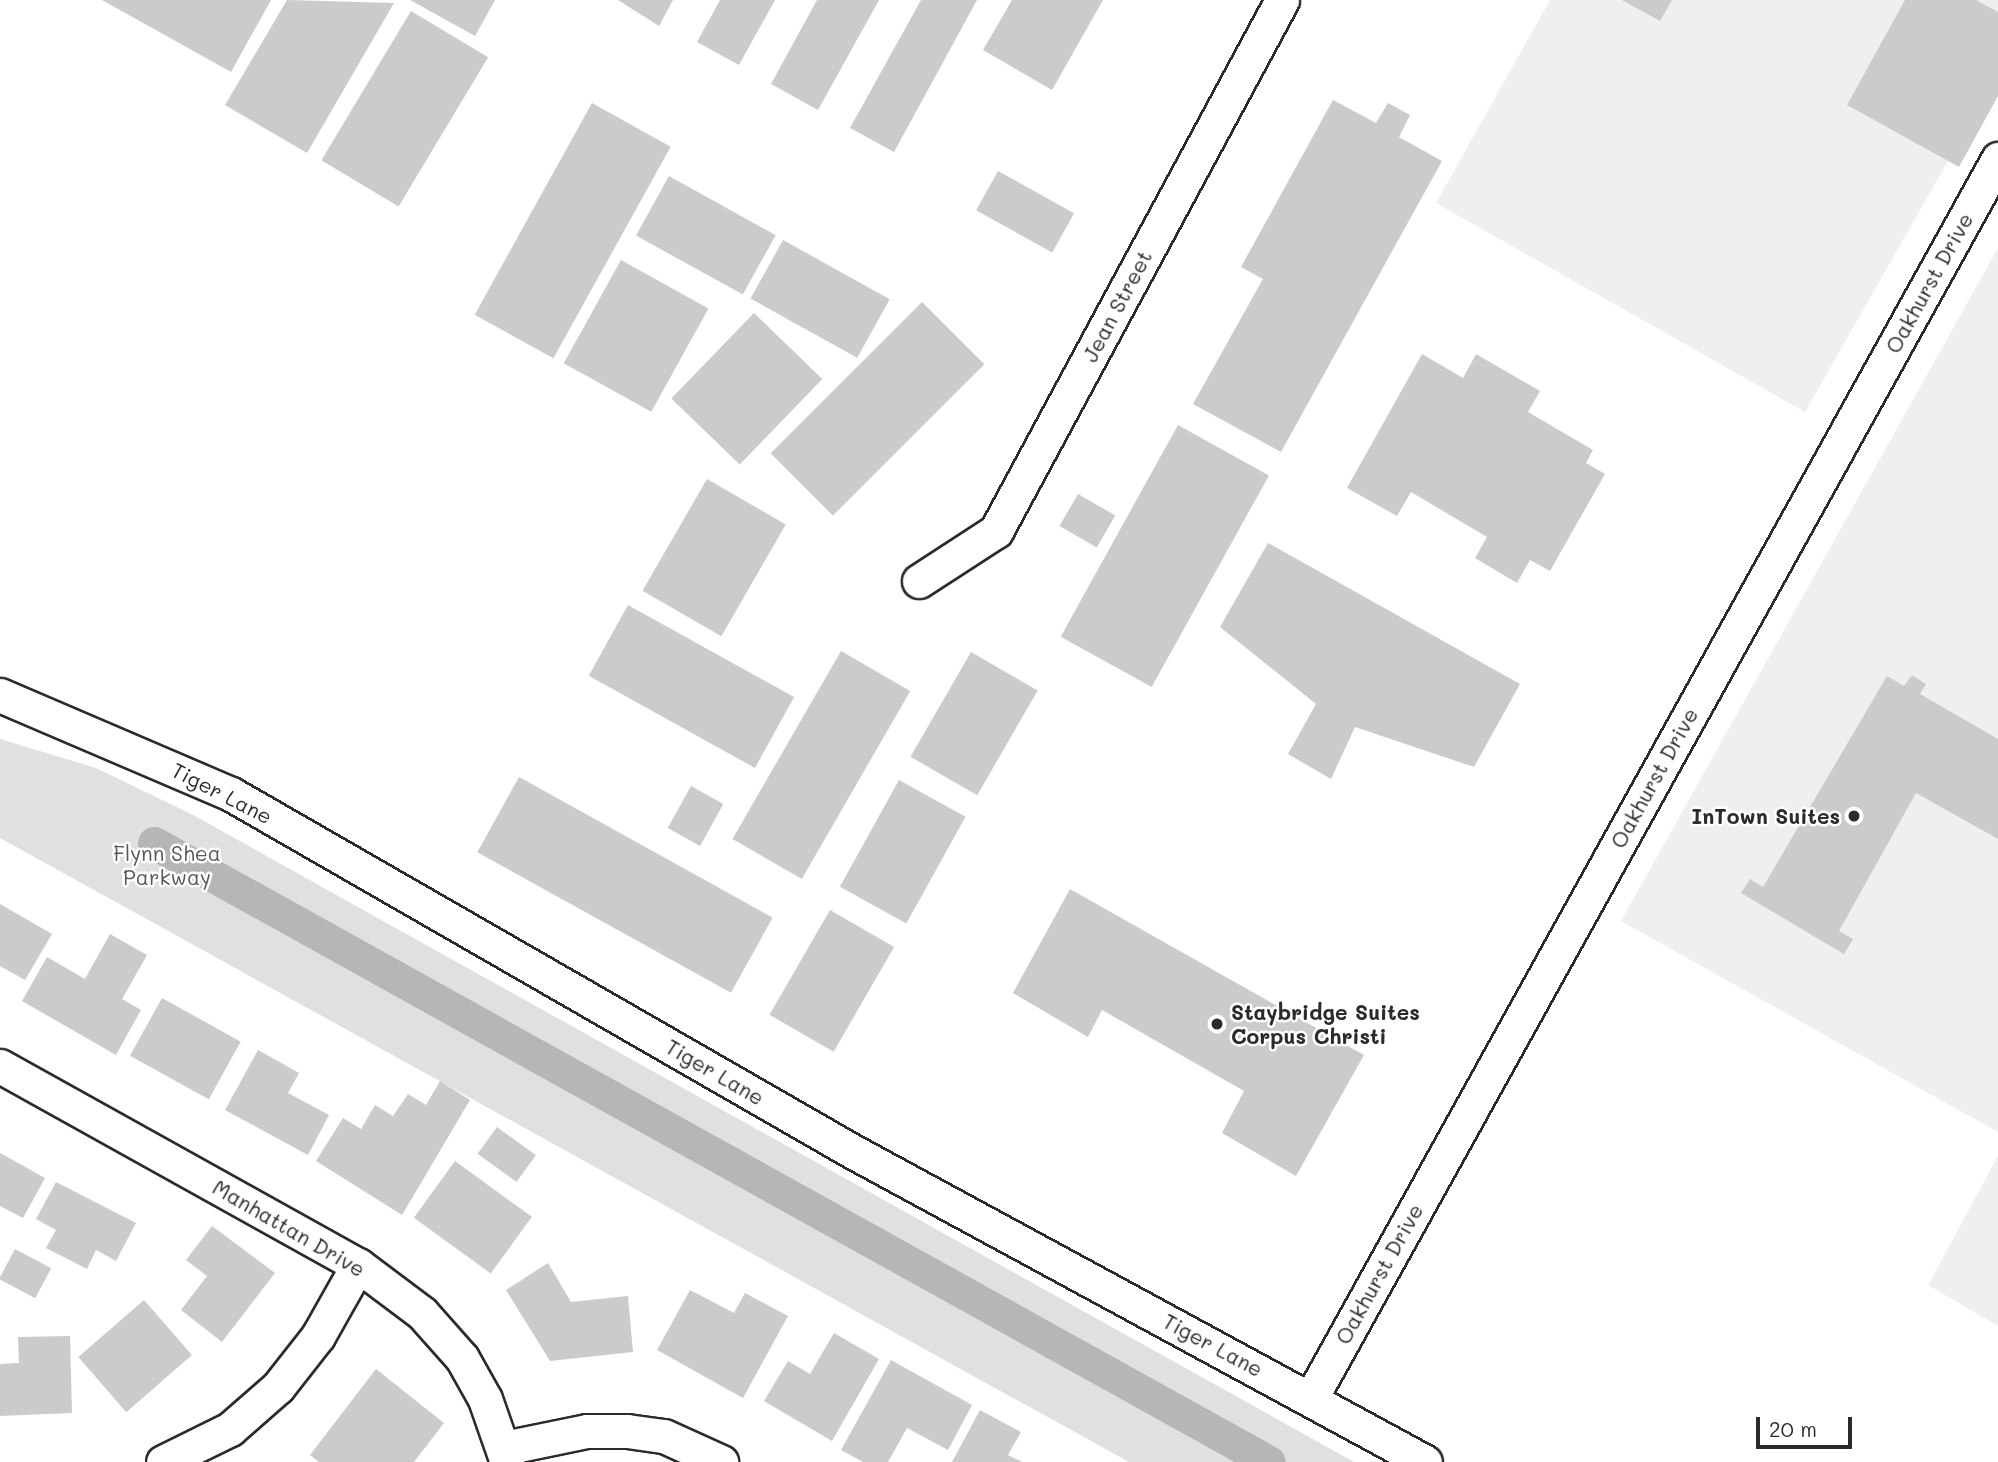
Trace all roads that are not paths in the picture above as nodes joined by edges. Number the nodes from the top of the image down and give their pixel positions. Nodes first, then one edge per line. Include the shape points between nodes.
1 (1282, 0) edge
2 (1998, 159) edge
3 (919, 581) dead end
4 (0, 695) edge
5 (0, 1066) edge
6 (358, 1265) junction
7 (1311, 1398) junction
8 (506, 1455) edge
9 (163, 1462) edge
10 (721, 1462) edge
11 (1425, 1462) edge

1 - 3 street, Jean Street via 996,531
2 - 7 street, Oakhurst Drive
4 - 7 street, Tiger Lane via 231,794 850,1150
5 - 6 street, Manhattan Drive
6 - 8 street, Manhattan Drive via 422,1313 462,1358
6 - 9 street via 278,1387 230,1429
7 - 11 street, Tiger Lane
8 - 10 street via 587,1431 627,1431 664,1436

